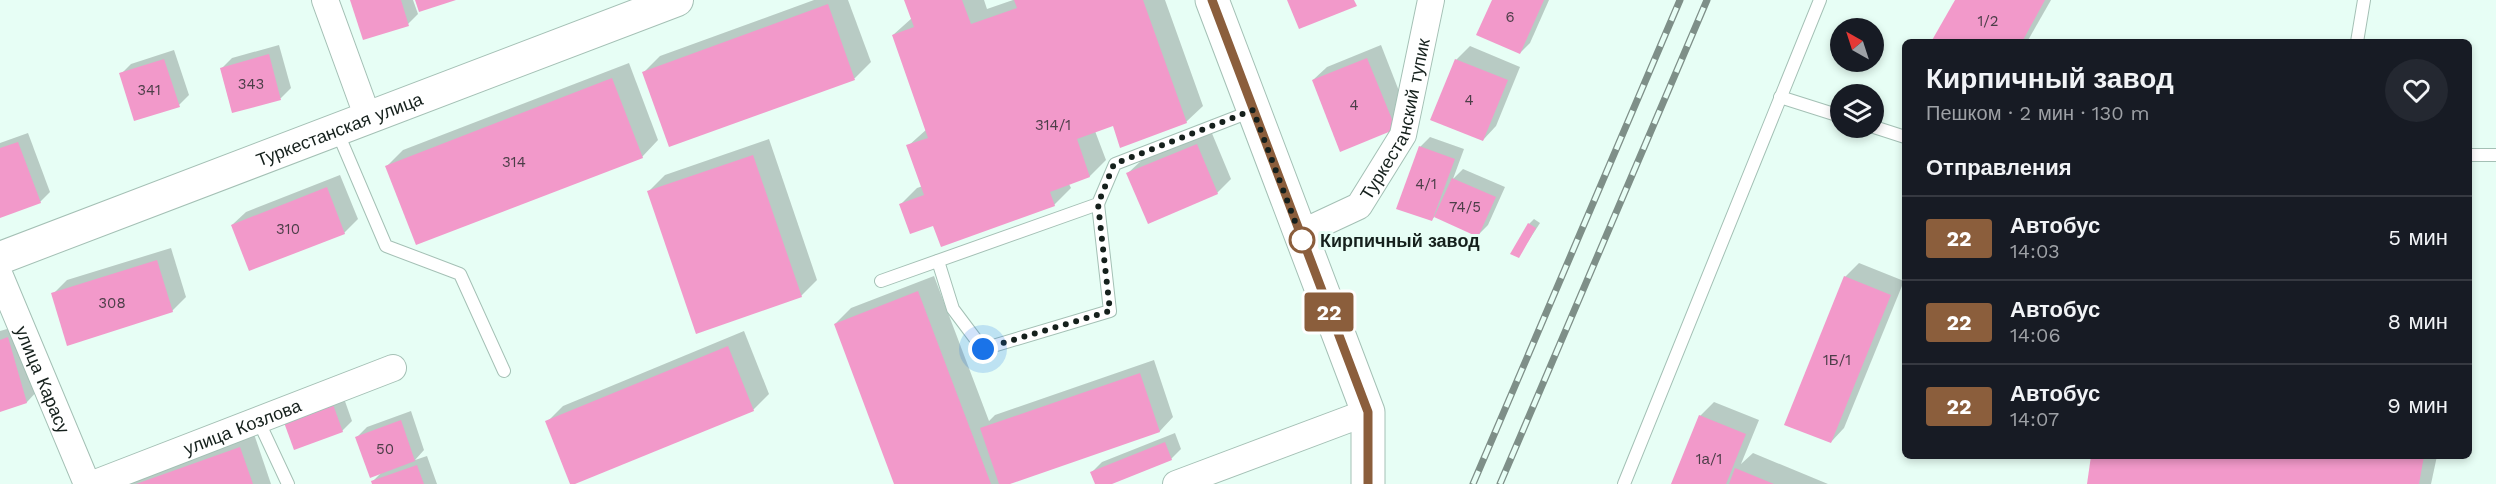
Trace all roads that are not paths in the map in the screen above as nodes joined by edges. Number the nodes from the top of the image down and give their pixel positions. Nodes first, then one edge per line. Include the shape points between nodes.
1 (325, 0) edge
2 (677, 0) edge
3 (1212, 0) edge
4 (1431, 0) edge
5 (1820, 0) edge
6 (2364, 0) edge
7 (2358, 39) edge
8 (1780, 97) junction
9 (1253, 110) junction
10 (1830, 113) edge
11 (368, 118) junction
12 (337, 130) junction
13 (1884, 130) edge
14 (1902, 136) edge
15 (2472, 155) edge
16 (2496, 155) edge
17 (1098, 204) junction
18 (1299, 234) junction
19 (0, 258) edge
20 (938, 261) junction
21 (0, 276) edge
22 (881, 281) dead end
23 (393, 369) dead end
24 (504, 371) dead end
25 (1368, 412) junction
26 (258, 420) junction
27 (87, 484) edge
28 (93, 484) edge
29 (288, 484) edge
30 (1176, 484) edge
31 (1368, 484) edge
32 (1624, 484) edge

1 - 11 street
2 - 11 street, Туркестанская улица
3 - 9 main road
4 - 18 street, Туркестанский тупик via 1403,135 1359,206
5 - 8 lane
6 - 7 lane
8 - 10 lane
8 - 32 lane
9 - 17 lane via 1114,164
9 - 18 main road
11 - 12 street, Туркестанская улица
12 - 19 street, Туркестанская улица
12 - 24 lane via 386,246 460,274
13 - 14 lane
15 - 16 lane
17 - 20 lane
17 - 20 lane via 1110,311 983,349 953,309
18 - 25 main road
20 - 22 lane
21 - 27 street, улица Карасу
23 - 26 street, улица Козлова
25 - 30 street
25 - 31 main road
26 - 28 street, улица Козлова
26 - 29 lane

